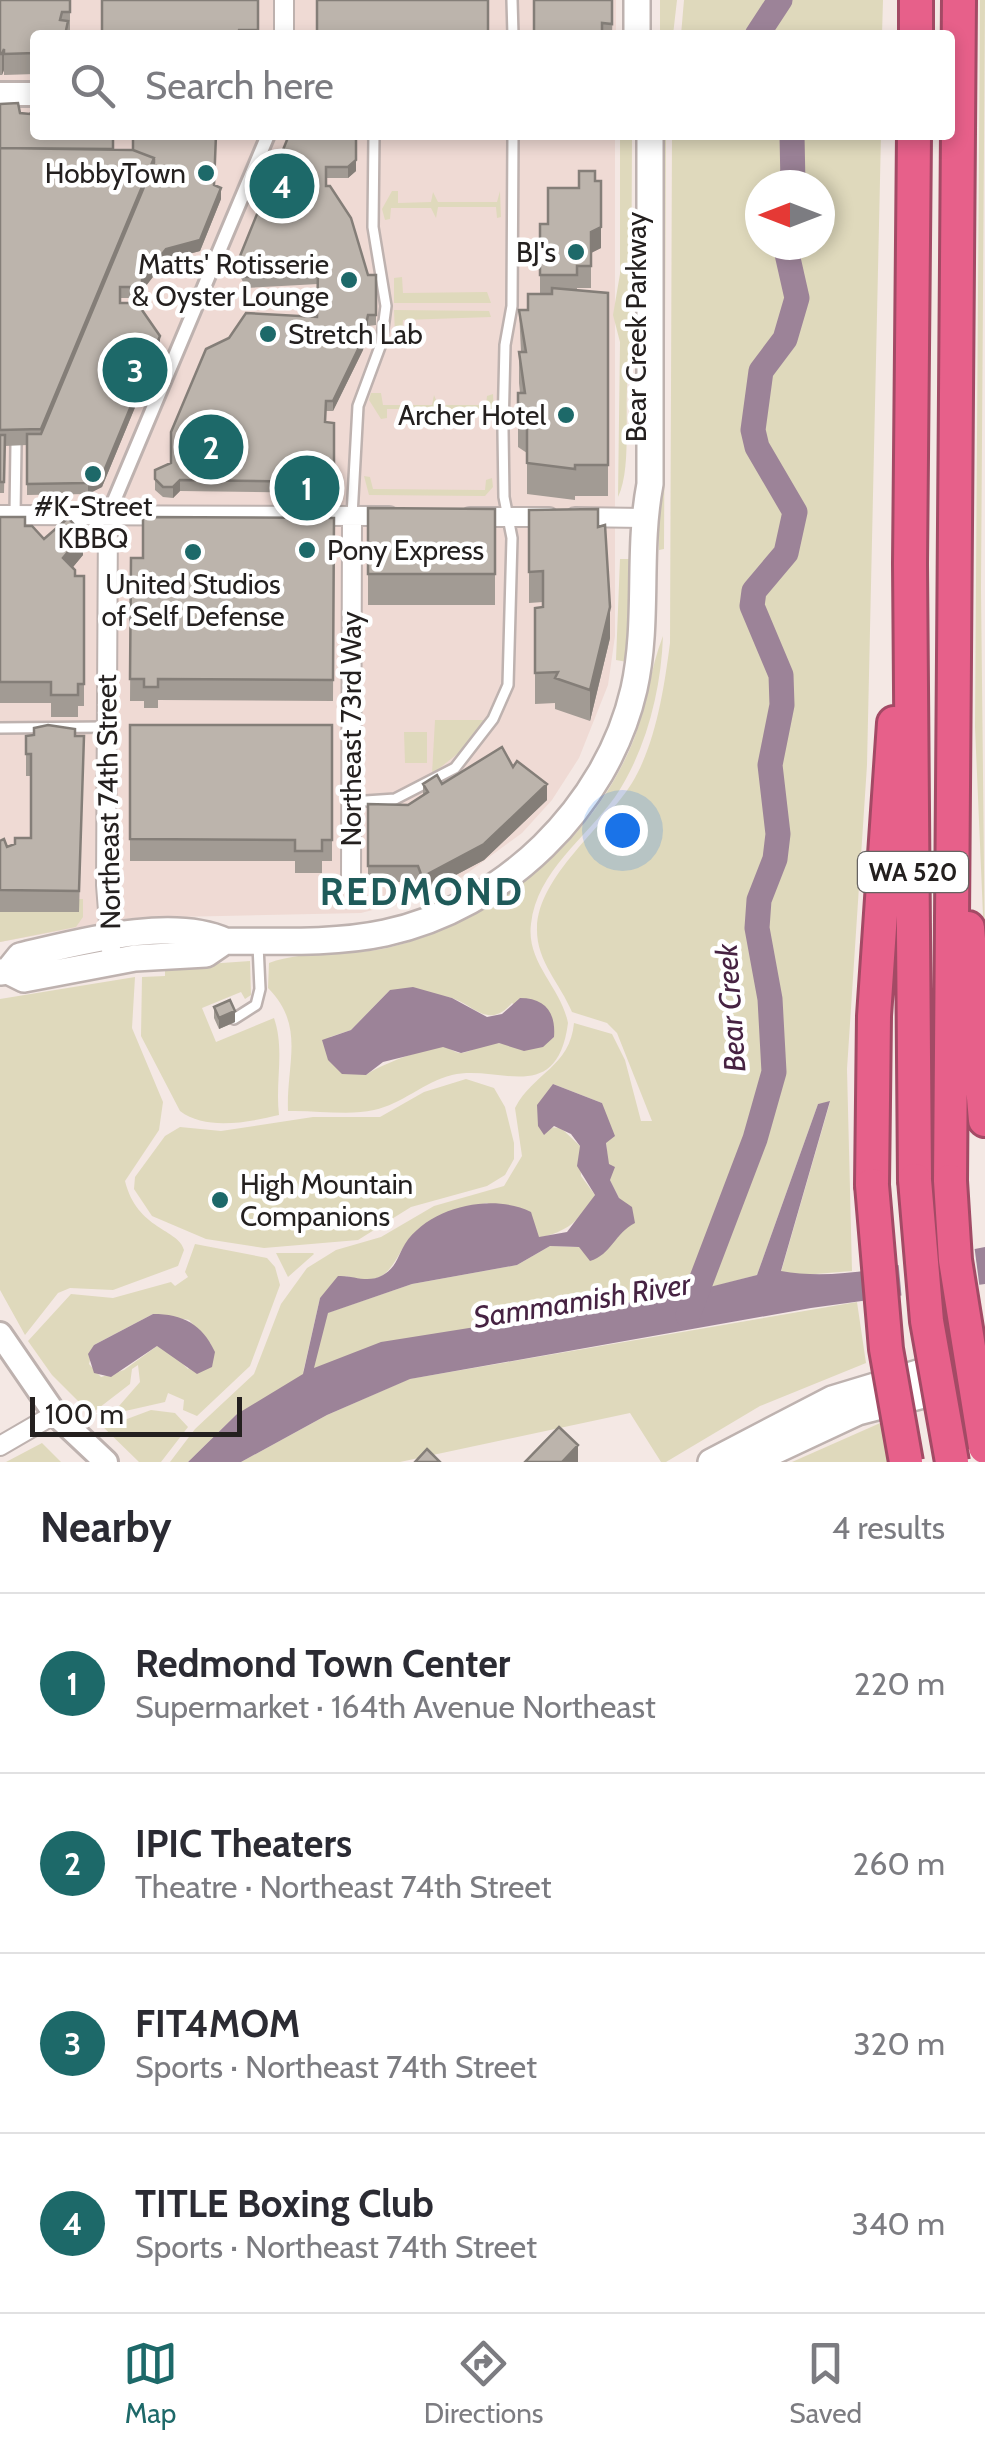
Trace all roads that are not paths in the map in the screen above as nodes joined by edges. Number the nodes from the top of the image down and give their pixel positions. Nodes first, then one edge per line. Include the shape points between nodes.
1 (284, 0) edge
2 (512, 0) edge
3 (637, 0) edge
4 (650, 0) edge
5 (916, 0) edge
6 (959, 0) edge
7 (284, 30) edge
8 (513, 30) edge
9 (637, 30) edge
10 (650, 30) edge
11 (916, 30) edge
12 (0, 94) edge
13 (30, 94) edge
14 (266, 140) edge
15 (374, 140) edge
16 (512, 140) edge
17 (636, 140) edge
18 (650, 140) edge
19 (914, 140) edge
20 (16, 446) dead end
21 (8, 515) edge
22 (108, 515) junction
23 (352, 516) junction
24 (412, 516) edge
25 (449, 517) edge
26 (507, 517) junction
27 (643, 518) junction
28 (910, 564) junction
29 (0, 728) edge
30 (106, 728) junction
31 (128, 728) edge
32 (328, 728) edge
33 (351, 728) junction
34 (952, 750) junction
35 (351, 802) junction
36 (351, 881) dead end
37 (258, 941) junction
38 (111, 950) junction
39 (4, 972) edge
40 (234, 1019) edge
41 (985, 1120) edge
42 (0, 1334) edge
43 (985, 1357) edge
44 (985, 1379) edge
45 (55, 1414) junction
46 (0, 1446) edge
47 (985, 1447) edge
48 (106, 1462) edge
49 (711, 1462) edge
50 (751, 1462) edge
51 (906, 1462) edge
52 (952, 1462) edge

1 - 7 street
2 - 8 lane
3 - 9 main road
4 - 10 main road
5 - 11 highway
6 - 34 highway, WA 520
12 - 13 street
14 - 22 street, Northeast 74th Street
15 - 23 lane via 374,227 386,306 382,344 358,406
16 - 26 lane
17 - 27 main road, Bear Creek Parkway via 635,484
18 - 27 main road, Bear Creek Parkway via 650,484
19 - 28 highway, WA 520
20 - 21 lane
21 - 22 street
22 - 23 street
22 - 30 street, Northeast 74th Street
23 - 24 street
23 - 33 street, Northeast 73rd Way
25 - 26 street
26 - 27 street
26 - 35 lane via 511,665 500,708 455,768 395,799
27 - 37 main road, Bear Creek Parkway via 644,607 633,692 598,778 540,850 480,897 424,922 369,935
28 - 51 highway, bridge via 886,803 872,1185 886,1349
28 - 52 highway, WA 520, bridge via 914,1180 926,1320
29 - 30 lane
30 - 31 street
30 - 38 street, Northeast 74th Street
32 - 33 street
33 - 35 street, Northeast 73rd Way
34 - 41 highway
34 - 47 highway, WA 520, bridge via 950,1181
35 - 36 street, Northeast 73rd Way
37 - 38 main road, Bear Creek Parkway via 182,931
37 - 40 lane via 256,1005
38 - 39 main road, Bear Creek Parkway via 20,956
42 - 45 street
43 - 49 main road via 832,1399
44 - 50 main road via 858,1412
45 - 46 street
45 - 48 street

